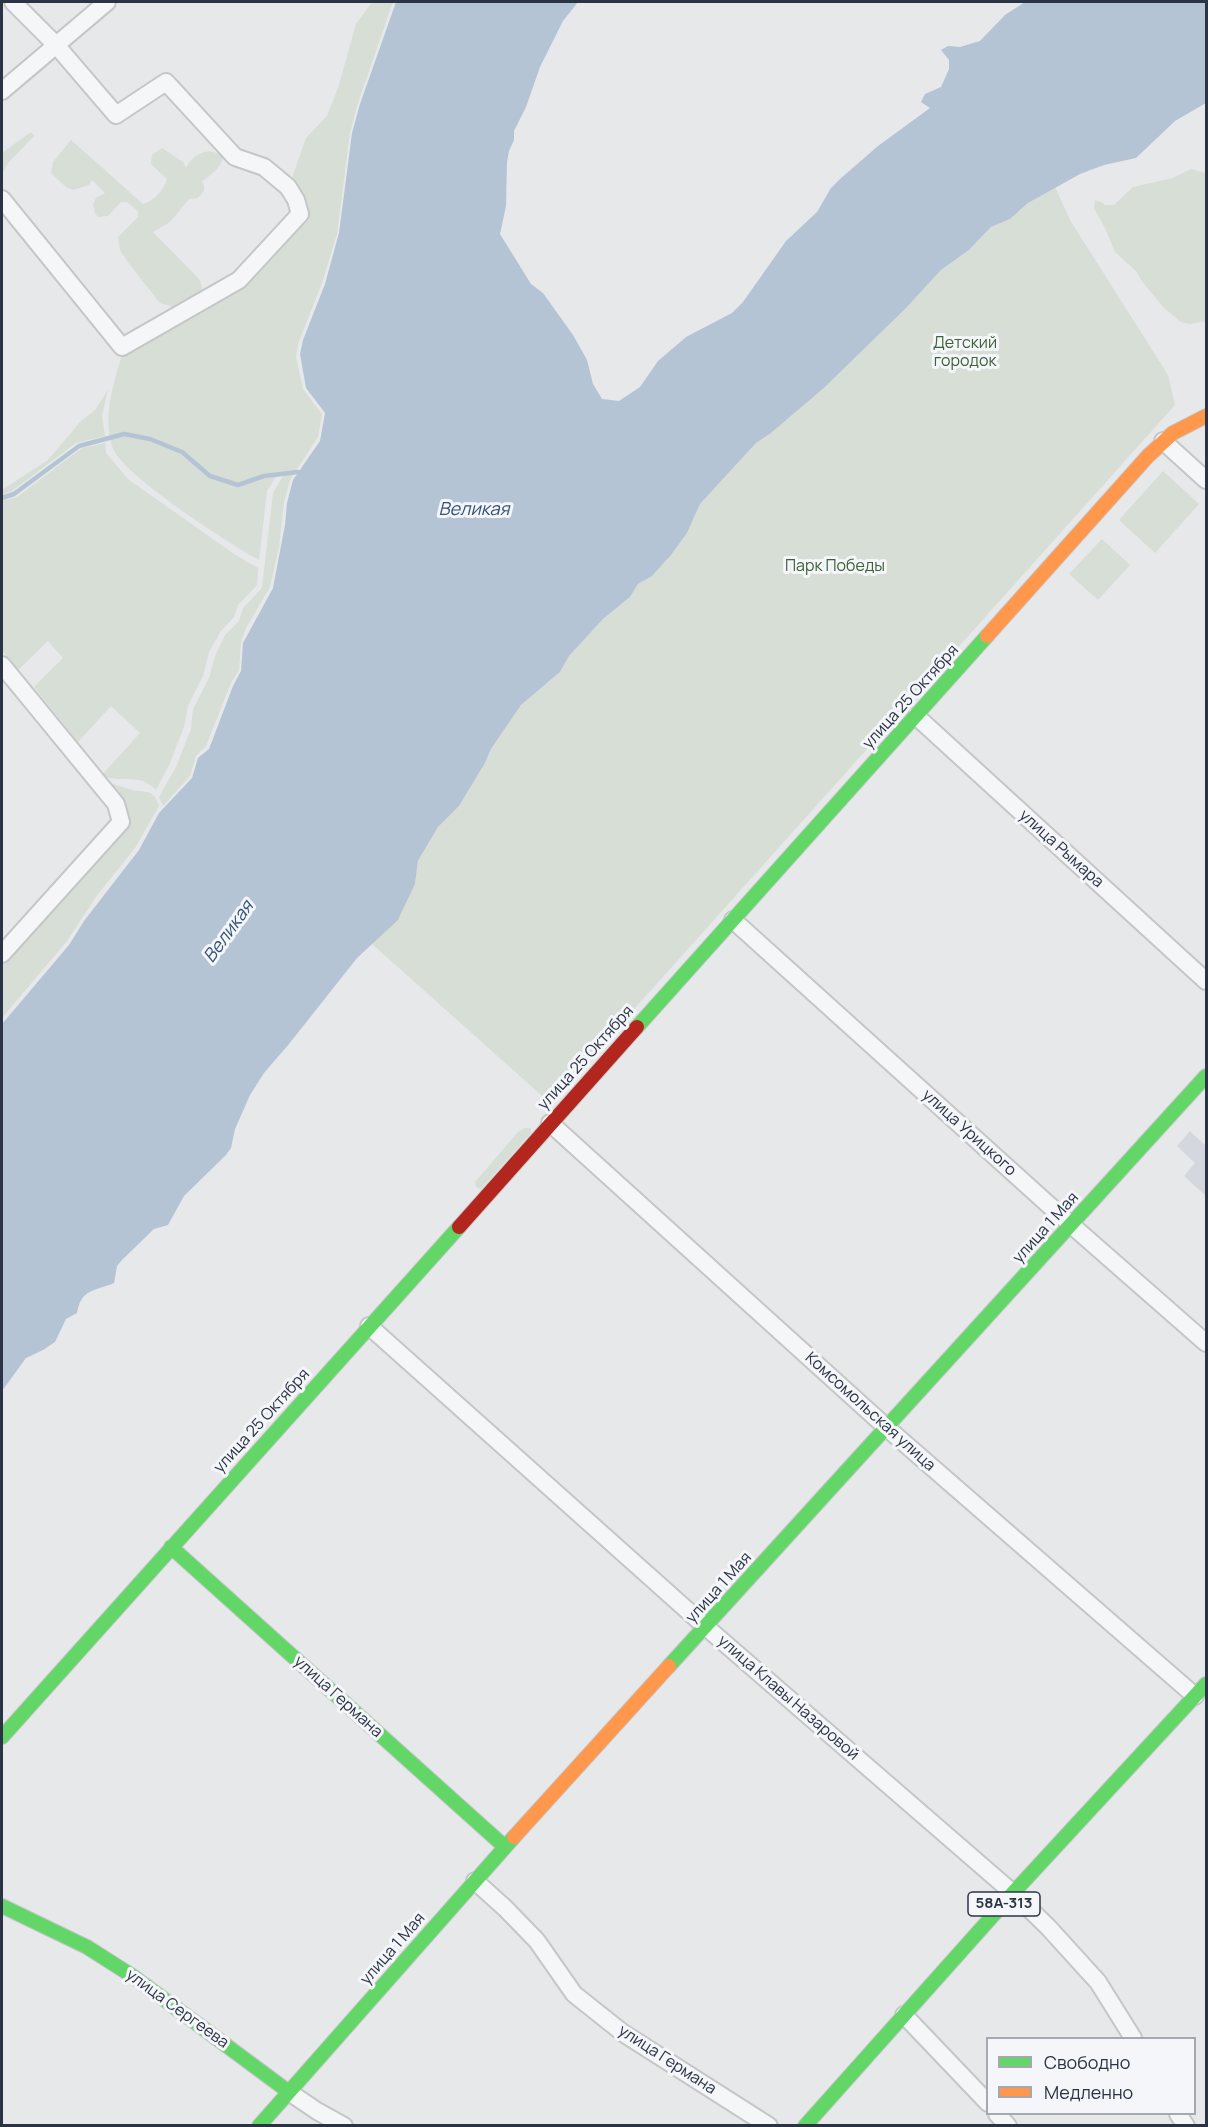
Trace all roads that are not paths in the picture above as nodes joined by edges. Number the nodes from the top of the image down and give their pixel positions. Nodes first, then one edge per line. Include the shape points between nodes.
1 (12, 2) edge
2 (107, 2) edge
3 (56, 45) junction
4 (2, 91) edge
5 (2, 199) edge
6 (1206, 416) edge
7 (1206, 423) edge
8 (1185, 426) junction
9 (1163, 441) junction
10 (1206, 480) edge
11 (2, 665) edge
12 (916, 716) junction
13 (733, 920) junction
14 (2, 954) edge
15 (1206, 981) edge
16 (1206, 1076) edge
17 (550, 1123) junction
18 (1071, 1225) junction
19 (369, 1326) junction
20 (1206, 1343) edge
21 (887, 1428) junction
22 (171, 1547) junction
23 (706, 1627) junction
24 (1206, 1684) edge
25 (1195, 1696) junction
26 (2, 1737) edge
27 (505, 1847) junction
28 (475, 1881) junction
29 (1013, 1893) junction
30 (2, 1906) edge
31 (904, 2015) junction
32 (1131, 2037) edge
33 (289, 2092) junction
34 (986, 2102) edge
35 (259, 2126) edge
36 (344, 2126) edge
37 (769, 2126) edge
38 (805, 2126) edge

1 - 3 street
2 - 3 street
3 - 4 street
3 - 5 street via 116,115 166,82 235,157 264,167 288,187 300,214 239,280 122,347
6 - 8 main road, улица 25 Октября
7 - 8 main road
8 - 9 main road, улица 25 Октября
9 - 10 street
9 - 12 main road, улица 25 Октября
11 - 14 street via 116,804 120,822
12 - 13 main road, улица 25 Октября
12 - 15 street, улица Рымара
13 - 17 main road, улица 25 Октября
13 - 18 street, улица Урицкого
16 - 18 main road, улица 1 Мая
17 - 19 main road, улица 25 Октября
17 - 21 street, Комсомольская улица
18 - 20 street, улица Урицкого
18 - 21 main road, улица 1 Мая
19 - 22 main road, улица 25 Октября
19 - 23 street, улица Клавы Назаровой
21 - 23 main road, улица 1 Мая
21 - 25 street, Комсомольская улица
22 - 26 main road, улица 25 Октября
22 - 27 main road, улица Германа
23 - 27 main road, улица 1 Мая
23 - 29 street, улица Клавы Назаровой
24 - 25 main road, 58А-313
25 - 29 main road, 58А-313
27 - 28 main road, улица 1 Мая
28 - 33 main road, улица 1 Мая
28 - 37 street, улица Германа via 537,1941 574,1994 623,2033
29 - 31 main road, 58А-313
29 - 32 street, улица Клавы Назаровой via 1098,1982
30 - 33 main road, улица Сергеева via 87,1947 135,1977
31 - 34 street
31 - 38 main road, 58А-313
33 - 35 main road, улица 1 Мая
33 - 36 street, улица Сергеева

